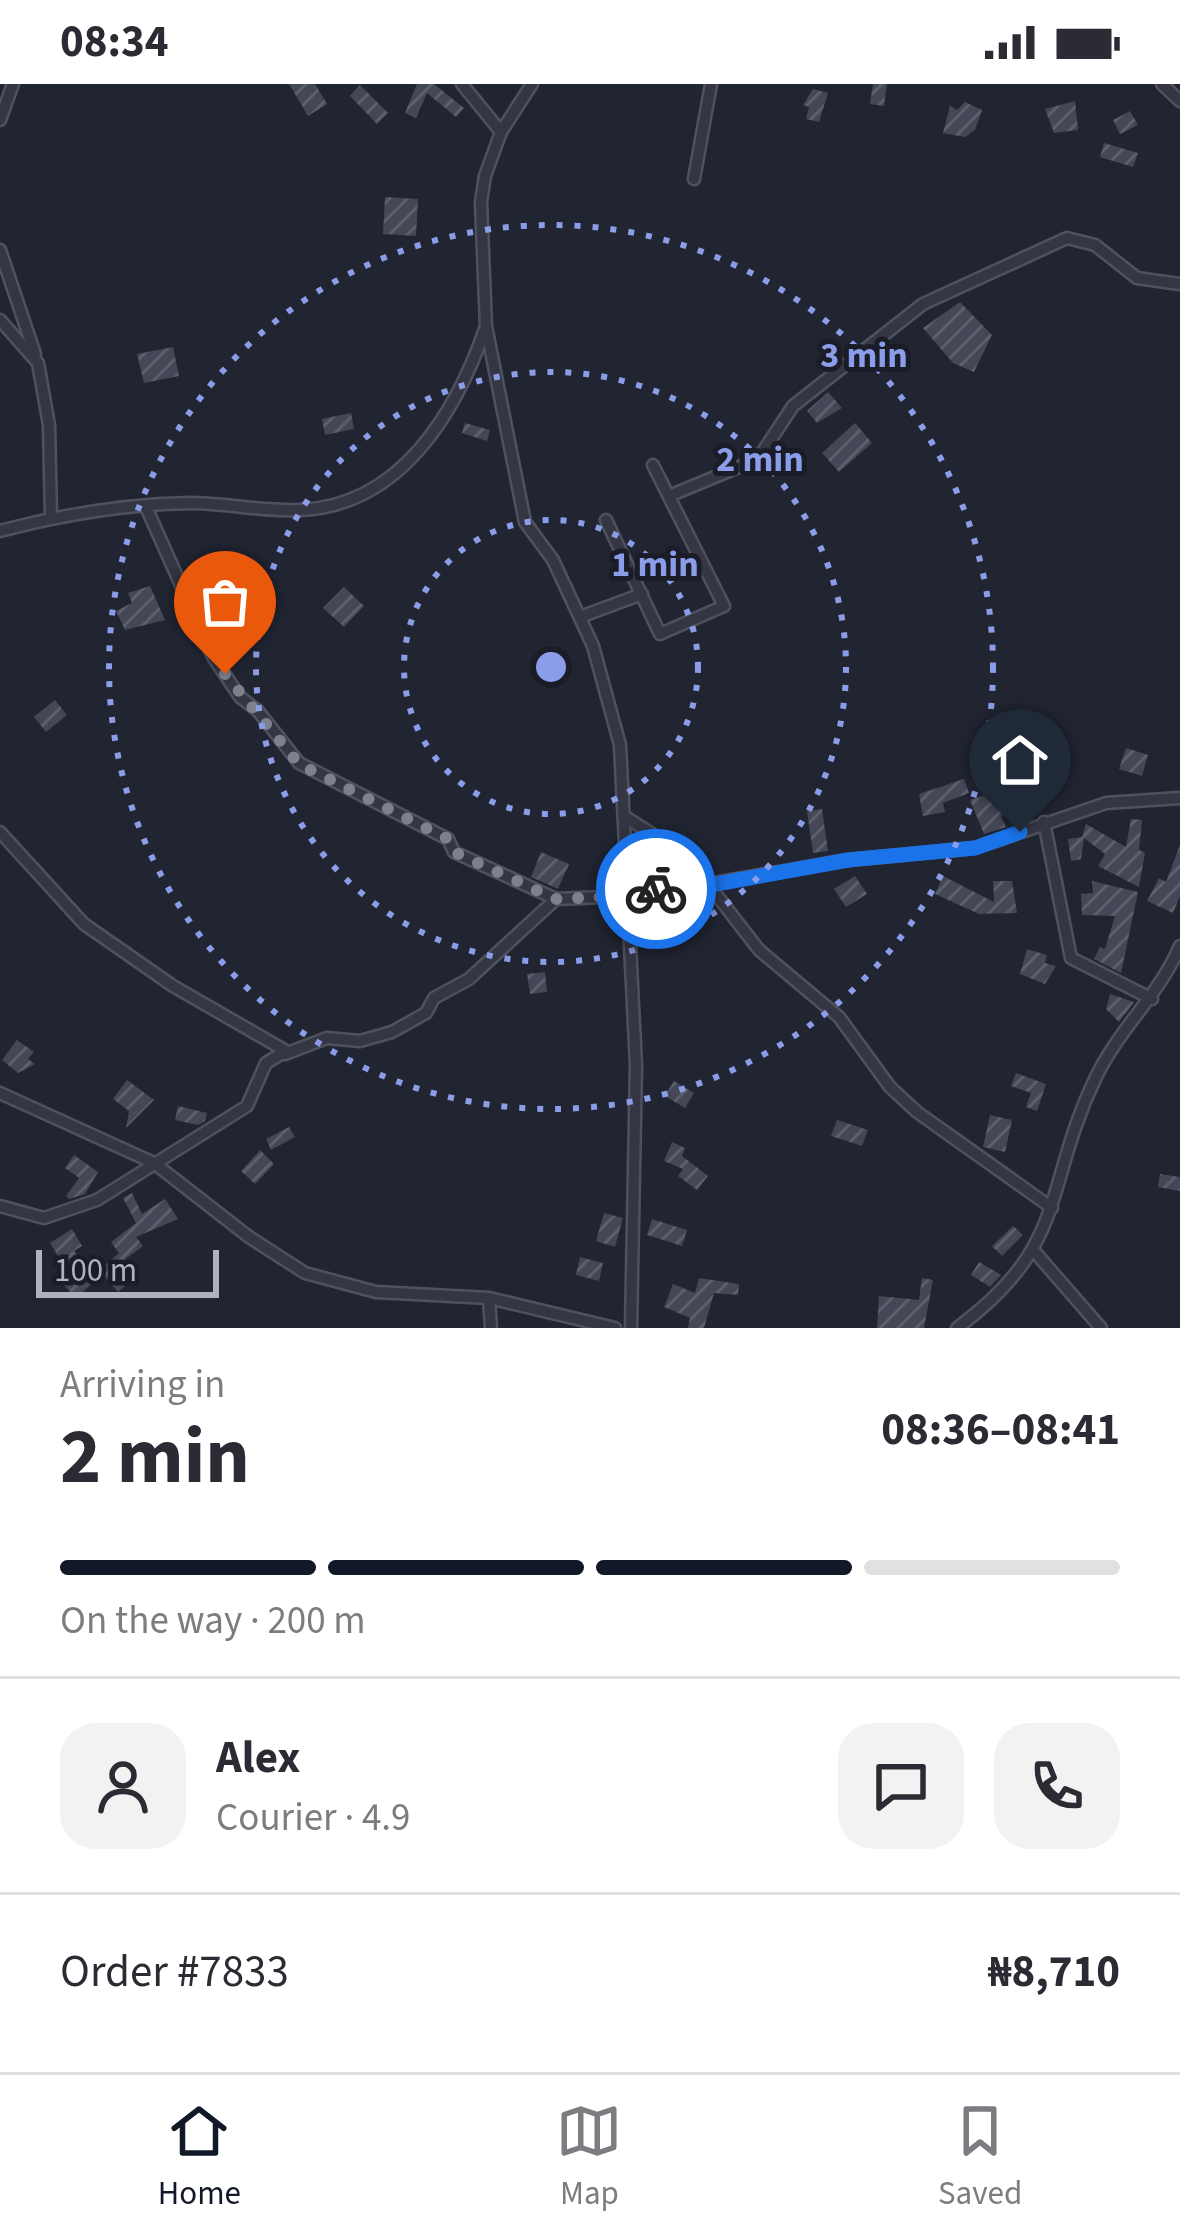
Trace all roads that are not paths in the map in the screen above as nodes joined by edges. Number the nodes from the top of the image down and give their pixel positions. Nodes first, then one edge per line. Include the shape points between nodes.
1 (14, 84) edge
2 (462, 84) edge
3 (532, 84) edge
4 (711, 84) edge
5 (1162, 84) edge
6 (1180, 101) edge
7 (0, 120) edge
8 (501, 132) junction
9 (694, 178) dead end
10 (0, 250) edge
11 (1180, 284) edge
12 (0, 320) edge
13 (486, 326) junction
14 (38, 363) junction
15 (653, 465) dead end
16 (669, 496) junction
17 (146, 507) junction
18 (51, 518) junction
19 (606, 520) dead end
20 (0, 531) edge
21 (642, 594) junction
22 (580, 617) junction
23 (1180, 798) edge
24 (624, 816) junction
25 (1044, 822) junction
26 (0, 832) edge
27 (707, 884) junction
28 (626, 890) junction
29 (556, 899) junction
30 (1180, 946) edge
31 (1152, 999) junction
32 (285, 1054) junction
33 (0, 1093) edge
34 (154, 1163) junction
35 (0, 1206) edge
36 (1052, 1208) junction
37 (1034, 1252) junction
38 (489, 1298) junction
39 (491, 1328) edge
40 (615, 1328) edge
41 (631, 1328) edge
42 (957, 1328) edge
43 (1101, 1328) edge

1 - 7 street
2 - 8 street
3 - 8 street
4 - 9 street
5 - 6 street
8 - 13 street via 481,202
10 - 14 street
11 - 16 street via 1137,278 1095,245 1067,238 923,304 793,406 758,459
12 - 14 street
13 - 17 street via 448,418 360,494 302,510
13 - 22 street via 525,522 554,560
14 - 18 street via 50,425
15 - 16 street
16 - 21 street via 724,606 659,634
17 - 18 street
17 - 29 street via 213,657 299,764
18 - 20 street
19 - 21 street
21 - 22 street
22 - 24 street via 614,712
23 - 25 street via 1106,803
24 - 27 street via 669,845
24 - 28 street
25 - 27 street via 975,848
25 - 31 street via 1071,958
26 - 32 street via 84,924
27 - 28 street
27 - 36 street via 759,950 839,1017 916,1112
28 - 29 street
28 - 41 street via 636,1065
29 - 32 street via 409,1023
30 - 31 street
31 - 36 street via 1094,1082
32 - 34 street via 266,1063 248,1106
33 - 34 street
34 - 35 street via 68,1214 44,1218
34 - 38 street via 305,1273 376,1292
36 - 37 street
37 - 42 street via 993,1301
37 - 43 street
38 - 39 street
38 - 40 street

